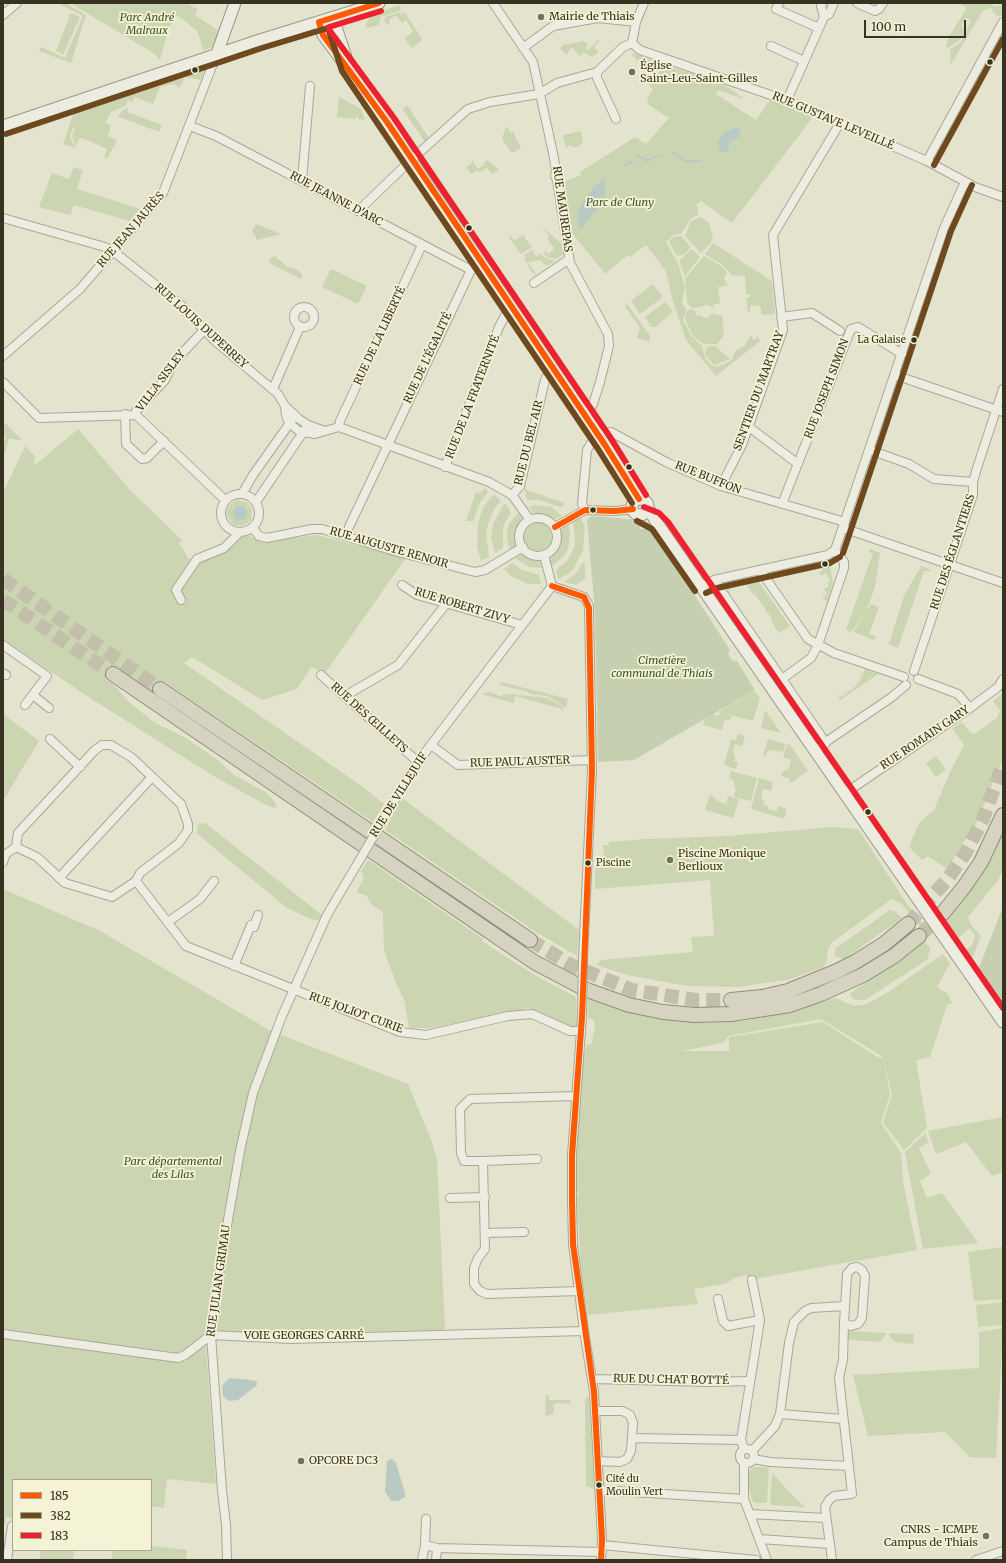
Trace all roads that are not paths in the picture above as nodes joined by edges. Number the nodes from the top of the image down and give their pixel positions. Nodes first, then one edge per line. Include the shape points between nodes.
1 (17, 3) edge
2 (235, 3) edge
3 (379, 3) edge
4 (493, 3) edge
5 (644, 3) edge
6 (779, 3) edge
7 (822, 3) edge
8 (834, 3) edge
9 (857, 3) edge
10 (883, 3) edge
11 (3, 15) edge
12 (824, 17) junction
13 (333, 18) junction
14 (319, 22) junction
15 (636, 22) junction
16 (1003, 22) edge
17 (819, 28) junction
18 (632, 43) junction
19 (771, 46) dead end
20 (523, 48) junction
21 (216, 56) junction
22 (804, 61) junction
23 (349, 67) junction
24 (597, 72) junction
25 (310, 86) dead end
26 (539, 94) junction
27 (786, 100) junction
28 (616, 119) dead end
29 (840, 123) junction
30 (3, 126) edge
31 (190, 126) junction
32 (411, 160) junction
33 (927, 162) junction
34 (302, 180) junction
35 (965, 182) junction
36 (1003, 197) edge
37 (358, 211) junction
38 (3, 218) edge
39 (422, 245) junction
40 (112, 251) junction
41 (569, 258) junction
42 (482, 265) junction
43 (470, 270) junction
44 (534, 283) dead end
45 (511, 305) junction
46 (781, 317) junction
47 (300, 327) dead end
48 (204, 330) junction
49 (840, 331) dead end
50 (902, 354) junction
51 (3, 356) edge
52 (552, 366) junction
53 (895, 375) junction
54 (3, 382) edge
55 (273, 389) junction
56 (1003, 389) edge
57 (285, 406) junction
58 (1000, 411) edge
59 (125, 414) junction
60 (136, 415) junction
61 (586, 416) junction
62 (296, 417) junction
63 (289, 422) junction
64 (308, 425) junction
65 (339, 427) junction
66 (748, 427) junction
67 (325, 431) junction
68 (304, 433) junction
69 (599, 436) junction
70 (164, 441) junction
71 (387, 446) junction
72 (870, 450) junction
73 (798, 464) junction
74 (445, 467) junction
75 (973, 482) junction
76 (721, 486) junction
77 (242, 494) junction
78 (512, 495) junction
79 (225, 500) junction
80 (256, 502) junction
81 (782, 504) junction
82 (585, 510) junction
83 (641, 510) junction
84 (530, 520) junction
85 (844, 525) junction
86 (349, 527) dead end
87 (555, 527) junction
88 (253, 528) junction
89 (240, 532) junction
90 (523, 547) junction
91 (835, 550) junction
92 (544, 554) junction
93 (950, 564) junction
94 (760, 570) junction
95 (714, 580) junction
96 (1003, 583) edge
97 (402, 585) dead end
98 (552, 586) junction
99 (702, 586) junction
100 (181, 600) dead end
101 (446, 604) junction
102 (522, 625) junction
103 (818, 645) junction
104 (4, 647) edge
105 (113, 674) tunnel mouth
106 (321, 675) dead end
107 (916, 675) junction
108 (782, 679) junction
109 (1003, 679) edge
110 (905, 681) junction
111 (160, 689) tunnel mouth
112 (33, 695) junction
113 (345, 696) junction
114 (25, 705) dead end
115 (49, 708) dead end
116 (970, 708) junction
117 (50, 739) dead end
118 (826, 743) junction
119 (431, 745) junction
120 (814, 750) junction
121 (592, 760) junction
122 (418, 762) junction
123 (80, 767) junction
124 (152, 777) junction
125 (844, 794) junction
126 (1003, 815) edge
127 (16, 847) junction
128 (3, 862) edge
129 (59, 878) junction
130 (136, 880) junction
131 (214, 881) dead end
132 (943, 913) tunnel mouth
133 (258, 915) dead end
134 (168, 922) junction
135 (908, 924) tunnel mouth
136 (919, 936) tunnel mouth
137 (530, 940) tunnel mouth
138 (234, 966) junction
139 (293, 990) junction
140 (731, 1000) tunnel mouth
141 (1003, 1022) edge
142 (276, 1031) joint
143 (581, 1031) junction
144 (576, 1096) junction
145 (537, 1159) dead end
146 (483, 1161) junction
147 (485, 1197) junction
148 (450, 1198) dead end
149 (524, 1232) dead end
150 (486, 1233) junction
151 (752, 1280) dead end
152 (579, 1291) junction
153 (718, 1299) dead end
154 (845, 1306) junction
155 (760, 1320) junction
156 (844, 1322) junction
157 (584, 1331) junction
158 (3, 1334) edge
159 (211, 1335) junction
160 (593, 1379) junction
161 (749, 1381) junction
162 (596, 1411) junction
163 (780, 1414) junction
164 (843, 1419) junction
165 (632, 1438) junction
166 (748, 1450) junction
167 (598, 1461) junction
168 (744, 1463) junction
169 (848, 1466) junction
170 (600, 1490) junction
171 (744, 1499) junction
172 (750, 1514) junction
173 (826, 1518) junction
174 (426, 1519) dead end
175 (12, 1526) dead end
176 (760, 1539) junction
177 (830, 1544) junction
178 (425, 1545) junction
179 (437, 1548) junction
180 (1003, 1551) edge
181 (602, 1552) edge
182 (7, 1560) edge
183 (227, 1560) edge
184 (422, 1560) edge
185 (436, 1560) edge
186 (756, 1560) edge
187 (767, 1560) edge
188 (832, 1560) edge
189 (976, 1560) edge

1 - 11 street
2 - 21 main road, RUE JEAN JAURÈS
3 - 13 main road
4 - 20 street, RUE MAUREPAS
5 - 15 street
6 - 17 street via 776,9
7 - 12 street
8 - 12 street via 829,14
9 - 10 street via 875,11 879,10
12 - 17 street
13 - 14 main road
13 - 23 main road
14 - 21 main road
14 - 23 main road via 323,35
15 - 18 street
15 - 20 street via 598,18 553,26
16 - 33 street
17 - 22 street
18 - 24 street via 623,47
18 - 27 street, RUE GUSTAVE LEVEILLÉ via 640,50
19 - 22 street
20 - 26 street, RUE MAUREPAS via 533,62
21 - 30 main road
21 - 31 street, RUE JEAN JAURÈS
22 - 27 street
23 - 32 main road
24 - 26 street via 557,83
24 - 28 street via 597,78
25 - 34 street
26 - 32 street via 470,108
26 - 41 street, RUE MAUREPAS via 553,153
27 - 29 street, RUE GUSTAVE LEVEILLÉ
29 - 33 street, RUE GUSTAVE LEVEILLÉ
29 - 46 street, SENTIER DU MARTRAY via 773,234
31 - 34 street, RUE JEANNE D'ARC via 216,136
31 - 40 street, RUE JEAN JAURÈS via 163,193
32 - 37 street
32 - 42 main road
33 - 35 street, RUE GUSTAVE LEVEILLÉ
34 - 37 street, RUE JEANNE D'ARC
35 - 36 street, RUE GUSTAVE LEVEILLÉ
35 - 50 street via 944,228
37 - 39 street, RUE JEANNE D'ARC
38 - 40 street, RUE LOUIS DUPERREY via 103,246
39 - 43 street, RUE JEANNE D'ARC
39 - 65 street, RUE DE LA LIBERTÉ
40 - 48 street, RUE LOUIS DUPERREY via 177,302
40 - 51 street, RUE JEAN JAURÈS via 80,289
41 - 44 street
41 - 61 street, RUE MAUREPAS via 609,340 600,382
42 - 43 street
42 - 45 main road
43 - 71 street, RUE DE L'ÉGALITÉ
45 - 52 main road
45 - 74 street, RUE DE LA FRATERNITÉ
46 - 49 street, SENTIER DU MARTRAY via 812,313
46 - 66 street, SENTIER DU MARTRAY via 783,330
47 - 55 street
48 - 55 street, RUE LOUIS DUPERREY
48 - 60 street, VILLA SISLEY via 173,363 165,380 136,411
50 - 53 street
50 - 73 street, RUE JOSEPH SIMON via 858,327 851,328
52 - 61 main road
52 - 78 street, RUE DU BEL AIR via 545,380 520,486
53 - 58 street
53 - 72 street
54 - 59 street via 38,418
55 - 57 street, RUE LOUIS DUPERREY
56 - 58 street, RUE DES ÉGLANTIERS
57 - 62 street, RUE LOUIS DUPERREY
57 - 63 street, RUE LOUIS DUPERREY
58 - 75 street, RUE DES ÉGLANTIERS
59 - 60 street
59 - 70 street via 126,444 142,459 147,458
60 - 70 street
61 - 69 main road
62 - 63 street
62 - 64 street, RUE LOUIS DUPERREY
63 - 68 street
63 - 77 street
64 - 67 street, RUE LOUIS DUPERREY
64 - 68 street
65 - 67 street
65 - 71 street
66 - 73 street
66 - 76 street, SENTIER DU MARTRAY
67 - 68 street via 316,434
68 - 80 street
69 - 76 street, RUE BUFFON via 607,432 615,433 666,462
69 - 82 street via 590,443 587,450 582,504
69 - 83 main road via 639,499 646,501
70 - 79 street
71 - 74 street
71 - 86 street, RUE DE L'ÉGALITÉ
72 - 75 street via 910,464 934,480
72 - 85 street
73 - 81 street, RUE JOSEPH SIMON
74 - 78 street via 489,482
75 - 93 street, RUE DES ÉGLANTIERS via 973,495
76 - 81 street, RUE BUFFON
77 - 79 street via 235,494
77 - 80 street via 250,496
78 - 84 street
79 - 89 street via 220,512 223,523 230,530
80 - 88 street via 259,517
81 - 85 street, RUE BUFFON
82 - 83 street
82 - 87 street
83 - 99 main road via 655,520
84 - 87 street via 542,518
84 - 90 street via 521,529
85 - 91 street
85 - 93 street, RUE BUFFON
87 - 92 street via 557,536 554,548
88 - 89 street
88 - 90 street, RUE AUGUSTE RENOIR via 261,537 267,538 322,529 475,572 485,570
89 - 100 street via 224,548 197,559 176,590
90 - 92 street via 532,554
91 - 94 street via 828,555
91 - 103 street via 844,562 844,568
92 - 98 street
93 - 96 street, RUE BUFFON
93 - 107 street, RUE DES ÉGLANTIERS
94 - 95 street
94 - 103 street via 807,638
95 - 99 street
95 - 108 street
97 - 101 street, RUE ROBERT ZIVY via 415,594
98 - 102 street, RUE DE VILLEJUIF
98 - 121 street via 583,596 588,604
99 - 120 main road
101 - 102 street, RUE ROBERT ZIVY
101 - 113 street via 398,665
102 - 119 street, RUE DE VILLEJUIF
103 - 108 street via 811,658
103 - 110 street
104 - 112 street via 47,676
105 - 136 highway via 534,962 587,990 629,1005 695,1015 731,1014 790,1005 863,975 894,956
106 - 113 street, RUE DES ŒILLETS
107 - 110 street
107 - 116 street via 958,694
108 - 118 street
109 - 116 street, RUE ROMAIN GARY via 998,687
110 - 118 street via 892,697
111 - 137 highway
112 - 114 street
112 - 115 street
113 - 122 street, RUE DES ŒILLETS
116 - 125 street, RUE ROMAIN GARY
117 - 123 street
118 - 120 street
119 - 121 street, RUE PAUL AUSTER via 458,765
119 - 122 street, RUE DE VILLEJUIF
120 - 125 main road
121 - 143 street, bridge
122 - 139 street, RUE DE VILLEJUIF, bridge via 327,915
123 - 124 street via 102,745 111,745 131,757
123 - 127 street via 18,833
124 - 129 street
124 - 130 street via 181,804 188,830 174,847 140,872
125 - 141 main road
126 - 132 highway via 981,862
127 - 128 street via 6,854
127 - 129 street via 37,857
129 - 130 street via 65,883 112,897
130 - 134 street, RUE JOLIOT CURIE
131 - 134 street via 200,899
133 - 138 street via 254,926 251,925
134 - 138 street, RUE JOLIOT CURIE via 186,946
135 - 140 highway via 879,947 835,972 788,991
138 - 139 street, RUE JOLIOT CURIE
139 - 142 street, RUE DE VILLEJUIF
139 - 143 street, RUE JOLIOT CURIE via 400,1032 426,1035 508,1016 532,1014 570,1031
142 - 159 street, RUE JULIAN GRIMAU via 253,1093 240,1151
143 - 144 street
144 - 146 street via 470,1099 460,1110 461,1153 464,1161
144 - 152 street via 572,1200
145 - 146 street
146 - 147 street
147 - 148 street
147 - 150 street
149 - 150 street
150 - 152 street via 485,1249 474,1268 474,1284 483,1293
151 - 155 street
152 - 157 street
153 - 155 street via 723,1321 728,1326
154 - 156 street
154 - 156 street via 846,1274 850,1269 857,1267 865,1276 862,1318 860,1323 854,1326
154 - 163 street via 811,1308 794,1322
155 - 161 street
156 - 164 street via 843,1360 839,1378
157 - 159 street, VOIE GEORGES CARRÉ via 291,1339
157 - 160 street
158 - 159 street via 178,1358
159 - 183 street, RUE JULIAN GRIMAU
160 - 161 street, RUE DU CHAT BOTTÉ
160 - 162 street
161 - 166 street
162 - 165 street via 626,1412 632,1420
162 - 167 street
163 - 164 street
163 - 166 street via 775,1426
164 - 169 street
165 - 166 street
165 - 167 street via 631,1453 624,1461
166 - 168 street via 750,1462
166 - 168 street via 740,1452 739,1457
166 - 169 street via 770,1462
167 - 170 street
168 - 171 street
169 - 173 street via 852,1494 832,1497 825,1507
170 - 171 street
170 - 181 street
171 - 172 street
172 - 173 street
172 - 176 street
173 - 177 street
174 - 178 street
175 - 182 street
176 - 177 street
176 - 187 street
177 - 188 street
178 - 179 street
178 - 184 street
179 - 181 street
179 - 185 street
180 - 189 street
181 - 186 street

